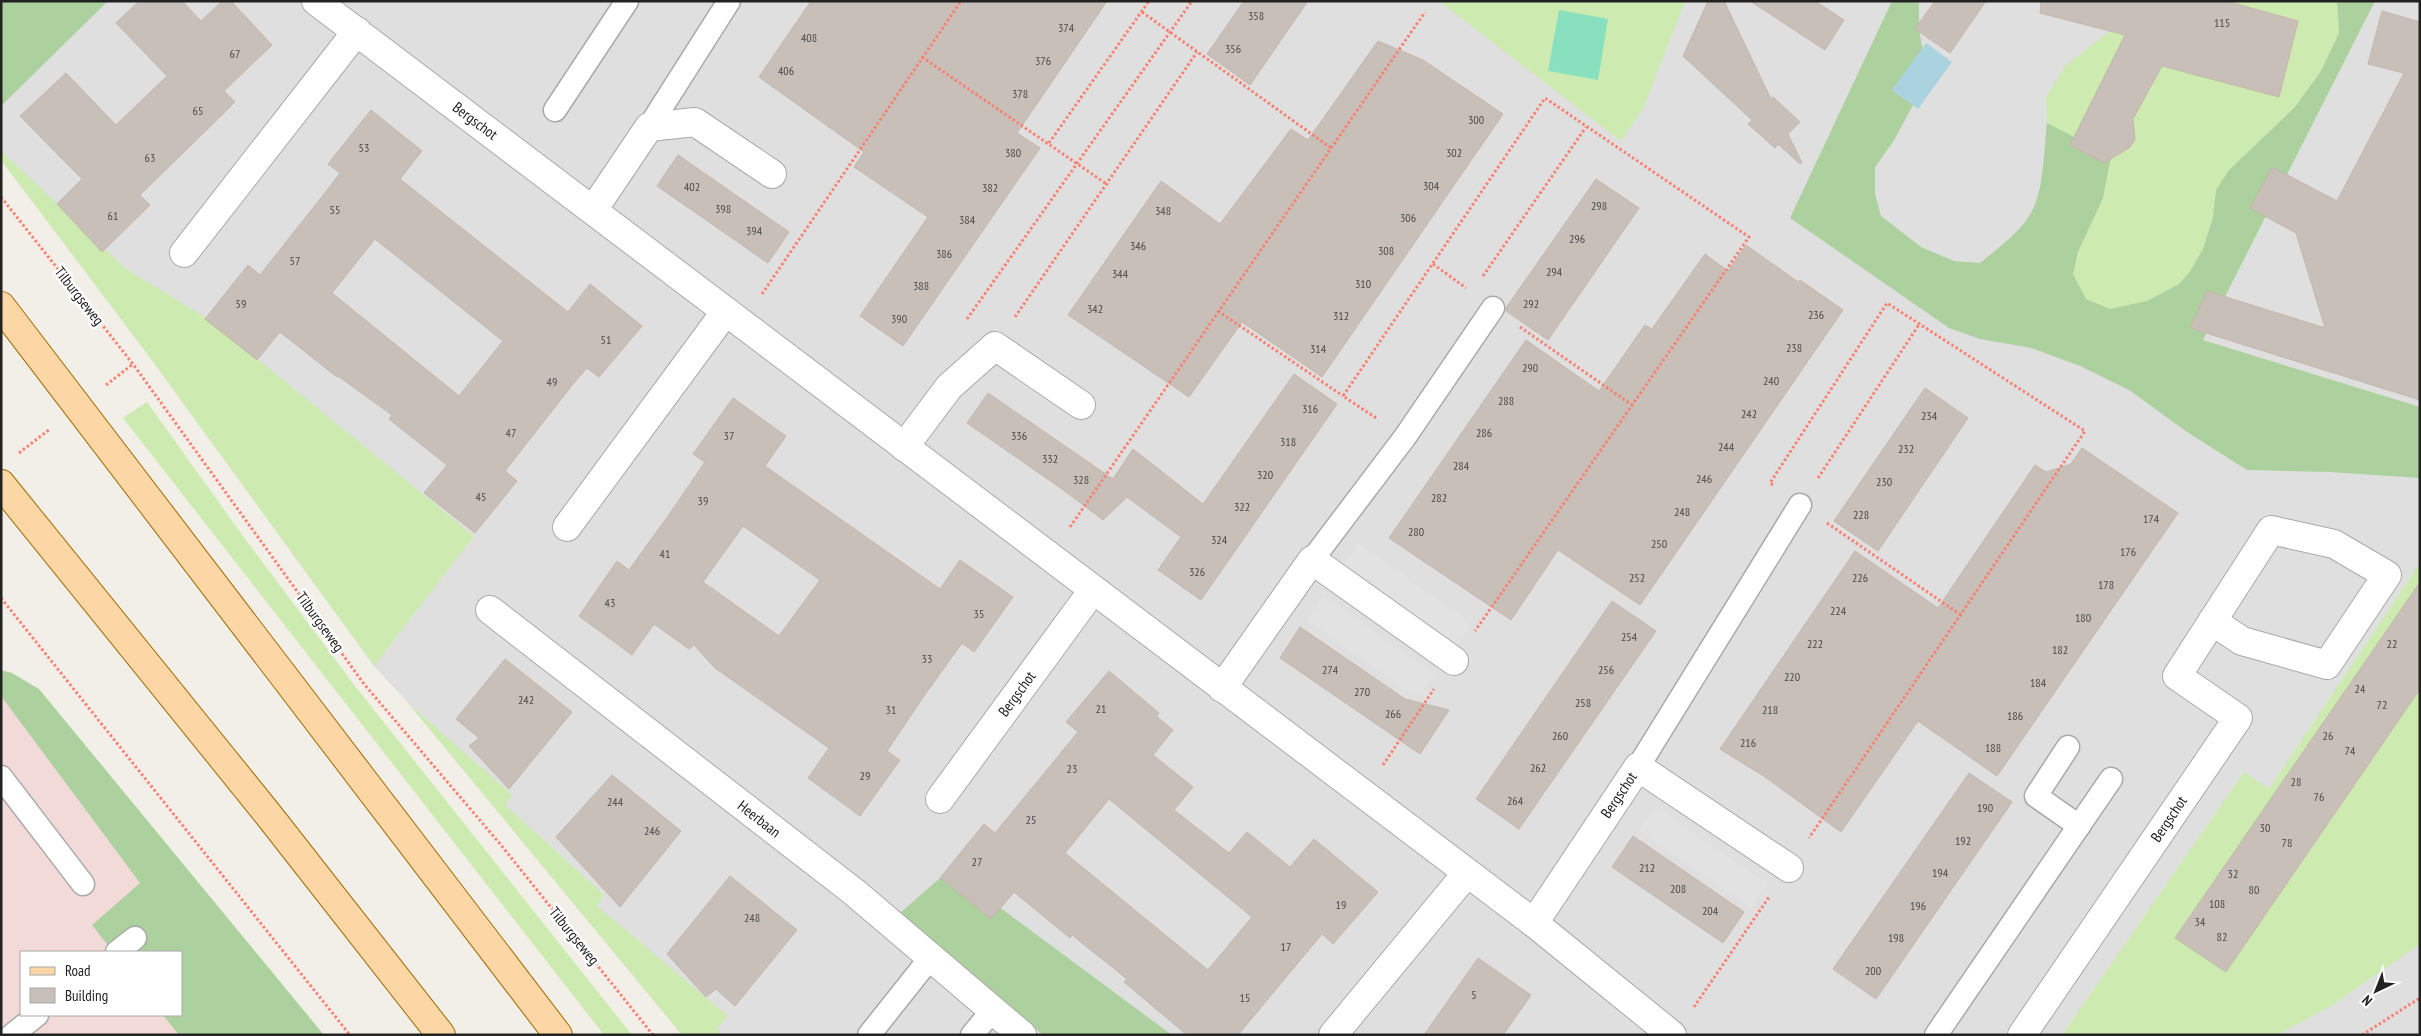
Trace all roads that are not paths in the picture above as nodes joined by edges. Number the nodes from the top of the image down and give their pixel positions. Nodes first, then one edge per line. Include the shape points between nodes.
1 (316, 1) edge
2 (627, 1) edge
3 (729, 1) edge
4 (357, 31) junction
5 (555, 110) dead end
6 (649, 127) junction
7 (772, 174) dead end
8 (593, 210) junction
9 (184, 254) dead end
10 (1, 306) edge
11 (1493, 308) road end
12 (734, 318) junction
13 (1081, 405) dead end
14 (904, 447) junction
15 (1, 484) edge
16 (1800, 505) road end
17 (567, 527) dead end
18 (1312, 560) junction
19 (1093, 590) junction
20 (490, 610) dead end
21 (2212, 621) junction
22 (1454, 661) road end
23 (1222, 688) junction
24 (2068, 748) dead end
25 (1638, 767) junction
26 (1, 776) edge
27 (2111, 779) dead end
28 (940, 799) dead end
29 (2079, 826) junction
30 (1789, 868) road end
31 (1467, 873) junction
32 (83, 884) dead end
33 (1534, 923) junction
34 (135, 938) dead end
35 (119, 951) edge
36 (931, 957) junction
37 (993, 1010) junction
38 (36, 1016) edge
39 (12, 1035) edge
40 (441, 1035) edge
41 (558, 1035) edge
42 (869, 1035) edge
43 (972, 1035) edge
44 (1022, 1035) edge
45 (1333, 1035) edge
46 (1672, 1035) edge
47 (1936, 1035) edge
48 (2022, 1035) edge

1 - 4 street, Bergschot
2 - 5 lane
3 - 6 lane
4 - 8 street, Bergschot
4 - 9 street
6 - 7 street via 695,122
6 - 8 street
8 - 12 street, Bergschot
10 - 41 main road
11 - 18 lane via 1405,437
12 - 14 street, Bergschot
12 - 17 street
13 - 14 street via 995,346 949,387
14 - 19 street, Bergschot
15 - 40 main road via 267,813
16 - 25 lane
18 - 22 street
18 - 23 street
19 - 23 street, Bergschot
19 - 28 street, Bergschot
20 - 36 street, Heerbaan via 854,892
21 - 21 street, Bergschot via 2242,641 2327,665 2386,575 2334,544 2270,530
21 - 48 street, Bergschot via 2177,676 2238,718
23 - 31 street, Bergschot
24 - 29 lane via 2036,796
25 - 30 street, Bergschot
25 - 33 street, Bergschot
26 - 32 lane
27 - 29 lane
29 - 47 lane
31 - 33 street, Bergschot
31 - 45 street
33 - 46 street, Bergschot
34 - 35 lane
36 - 37 street, Heerbaan
36 - 42 lane
37 - 43 lane
37 - 44 street, Heerbaan
38 - 39 lane

